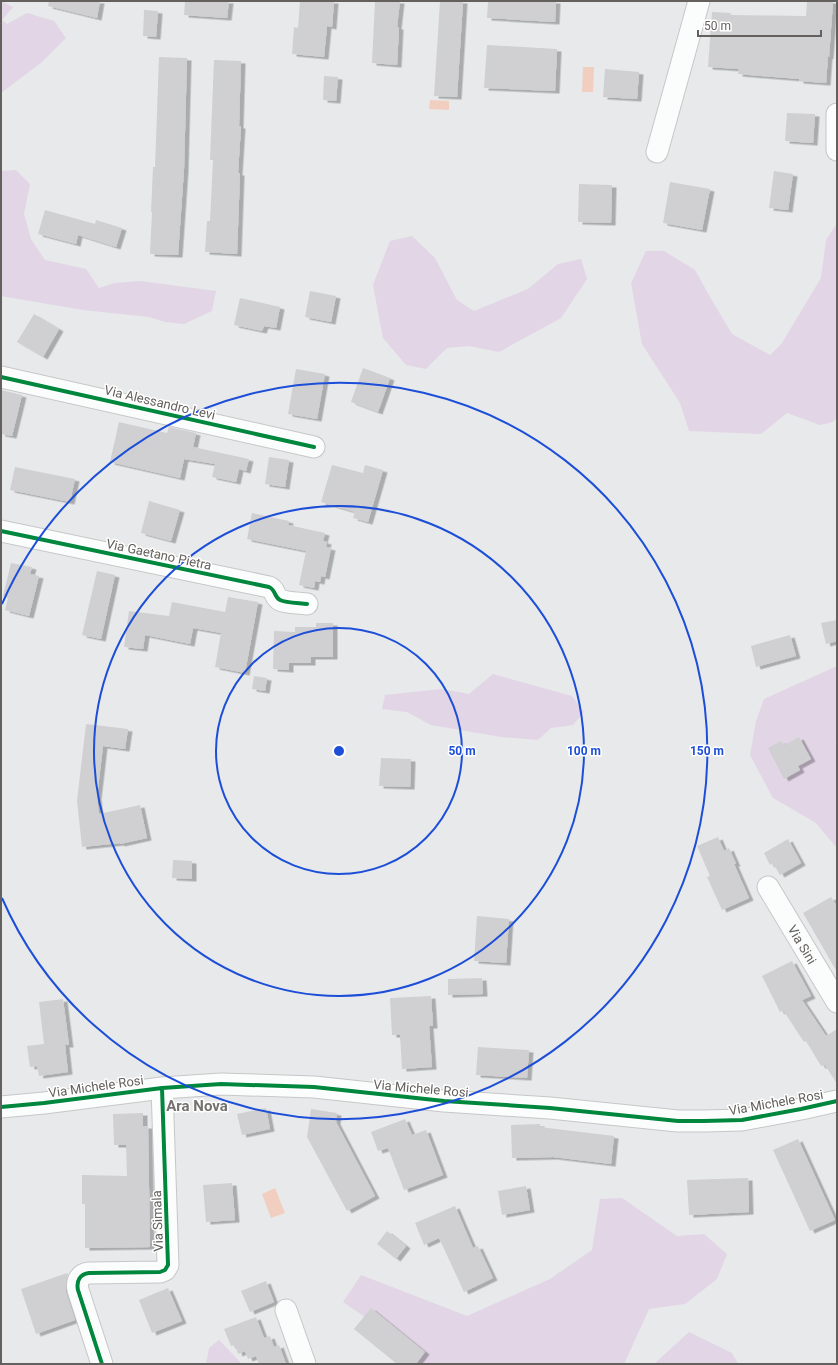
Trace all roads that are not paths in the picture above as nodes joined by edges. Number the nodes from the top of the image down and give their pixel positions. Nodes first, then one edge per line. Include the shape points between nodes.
1 (699, 1) edge
2 (837, 114) edge
3 (837, 150) edge
4 (657, 152) dead end
5 (1, 376) edge
6 (314, 447) dead end
7 (1, 531) edge
8 (307, 604) dead end
9 (768, 887) dead end
10 (837, 1002) edge
11 (162, 1088) junction
12 (837, 1101) edge
13 (1, 1107) edge
14 (286, 1310) dead end
15 (102, 1364) edge
16 (305, 1364) edge

1 - 4 street
2 - 3 street
5 - 6 street, Via Alessandro Levi
7 - 8 street, Via Gaetano Pietra via 269,587 280,600
9 - 10 street, Via Sini
11 - 12 street, Via Michele Rosi via 221,1084 314,1087 444,1101 704,1121 742,1120
11 - 13 street, Via Michele Rosi
11 - 15 street, Via Simala via 168,1266 160,1272 89,1273 79,1278 78,1290
14 - 16 street

